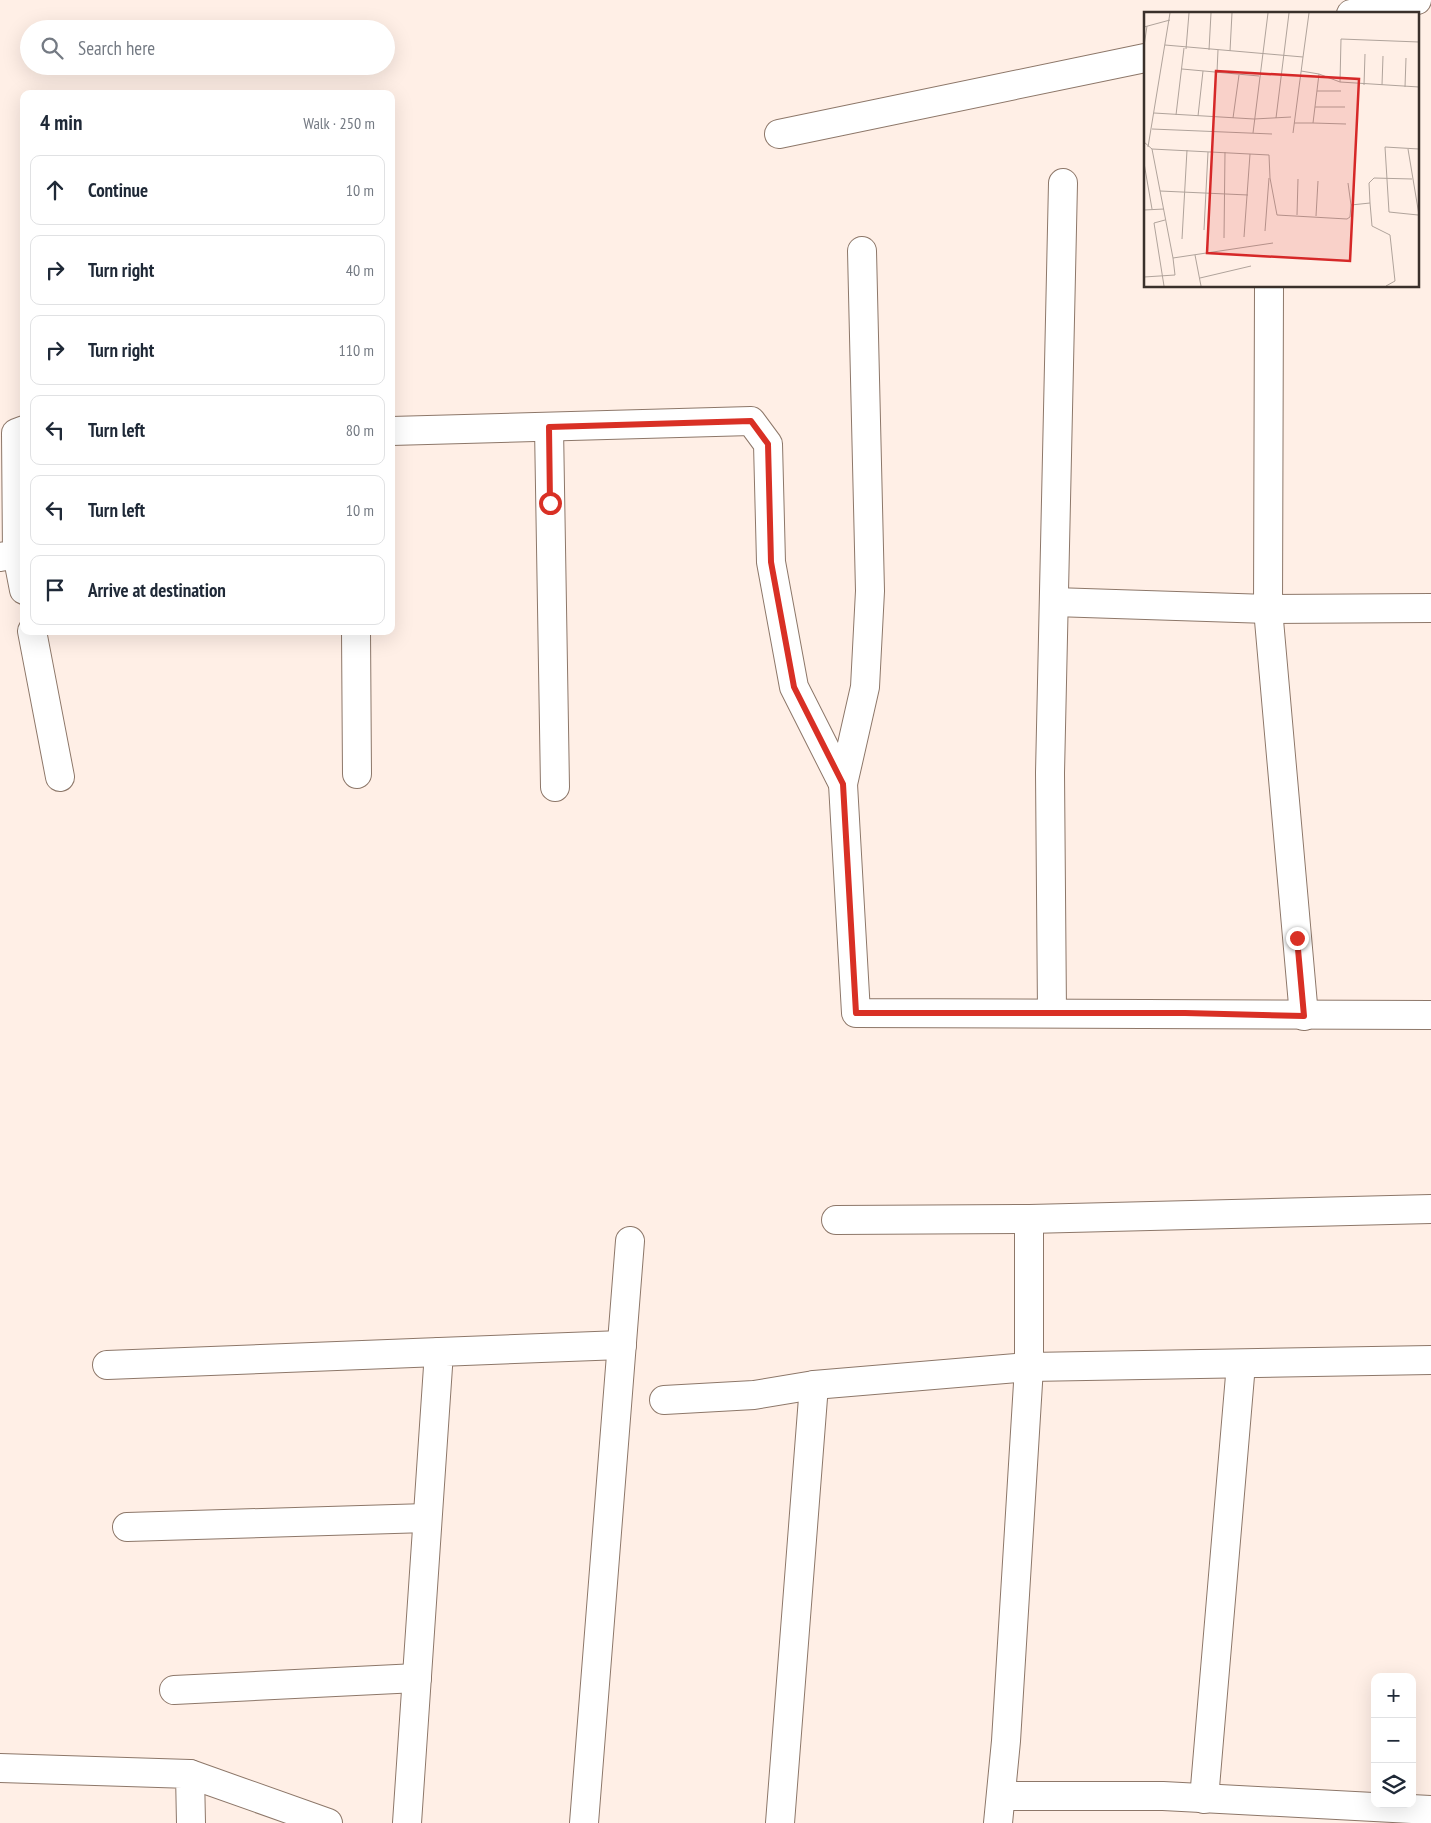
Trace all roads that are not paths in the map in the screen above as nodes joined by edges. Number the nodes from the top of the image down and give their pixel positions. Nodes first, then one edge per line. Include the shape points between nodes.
1 (1417, 0) edge
2 (1360, 12) edge
3 (1144, 58) edge
4 (778, 134) dead end
5 (1063, 183) dead end
6 (862, 251) dead end
7 (1269, 288) edge
8 (549, 427) junction
9 (395, 431) edge
10 (20, 432) edge
11 (8, 556) edge
12 (20, 582) edge
13 (1054, 602) junction
14 (1431, 608) edge
15 (1268, 609) junction
16 (33, 635) edge
17 (356, 635) edge
18 (357, 774) dead end
19 (60, 777) dead end
20 (843, 784) junction
21 (554, 787) dead end
22 (1052, 1013) junction
23 (1431, 1015) edge
24 (1304, 1016) junction
25 (1431, 1209) edge
26 (1029, 1219) junction
27 (836, 1220) dead end
28 (630, 1241) dead end
29 (622, 1345) junction
30 (439, 1352) junction
31 (1431, 1360) edge
32 (1241, 1364) junction
33 (108, 1365) dead end
34 (1028, 1367) junction
35 (814, 1385) junction
36 (664, 1400) dead end
37 (428, 1518) junction
38 (127, 1527) dead end
39 (417, 1678) junction
40 (174, 1690) dead end
41 (0, 1768) edge
42 (190, 1774) junction
43 (1001, 1796) junction
44 (1204, 1799) junction
45 (1426, 1815) edge
46 (191, 1823) edge
47 (328, 1823) edge
48 (407, 1823) edge
49 (584, 1823) edge
50 (780, 1823) edge
51 (998, 1823) edge

1 - 2 street
3 - 4 street
5 - 13 street
6 - 20 street via 870,591 865,687
7 - 15 street
8 - 9 street
8 - 20 street via 751,421 768,444 771,562 794,687
8 - 21 street
10 - 11 street via 16,433
11 - 12 street
13 - 15 street
13 - 22 street via 1050,773
14 - 15 street
15 - 24 street
16 - 19 street
17 - 18 street
20 - 22 street via 856,1013
22 - 24 street
23 - 24 street
25 - 26 street
26 - 27 street
26 - 34 street
28 - 29 street
29 - 30 street
29 - 49 street
30 - 33 street
30 - 37 street
31 - 32 street
32 - 34 street
32 - 44 street
34 - 35 street
34 - 43 street
35 - 36 street via 754,1394
35 - 50 street
37 - 38 street
37 - 39 street
39 - 40 street
39 - 48 street
41 - 42 street
42 - 46 street
42 - 47 street
43 - 44 street
43 - 51 street
44 - 45 street

